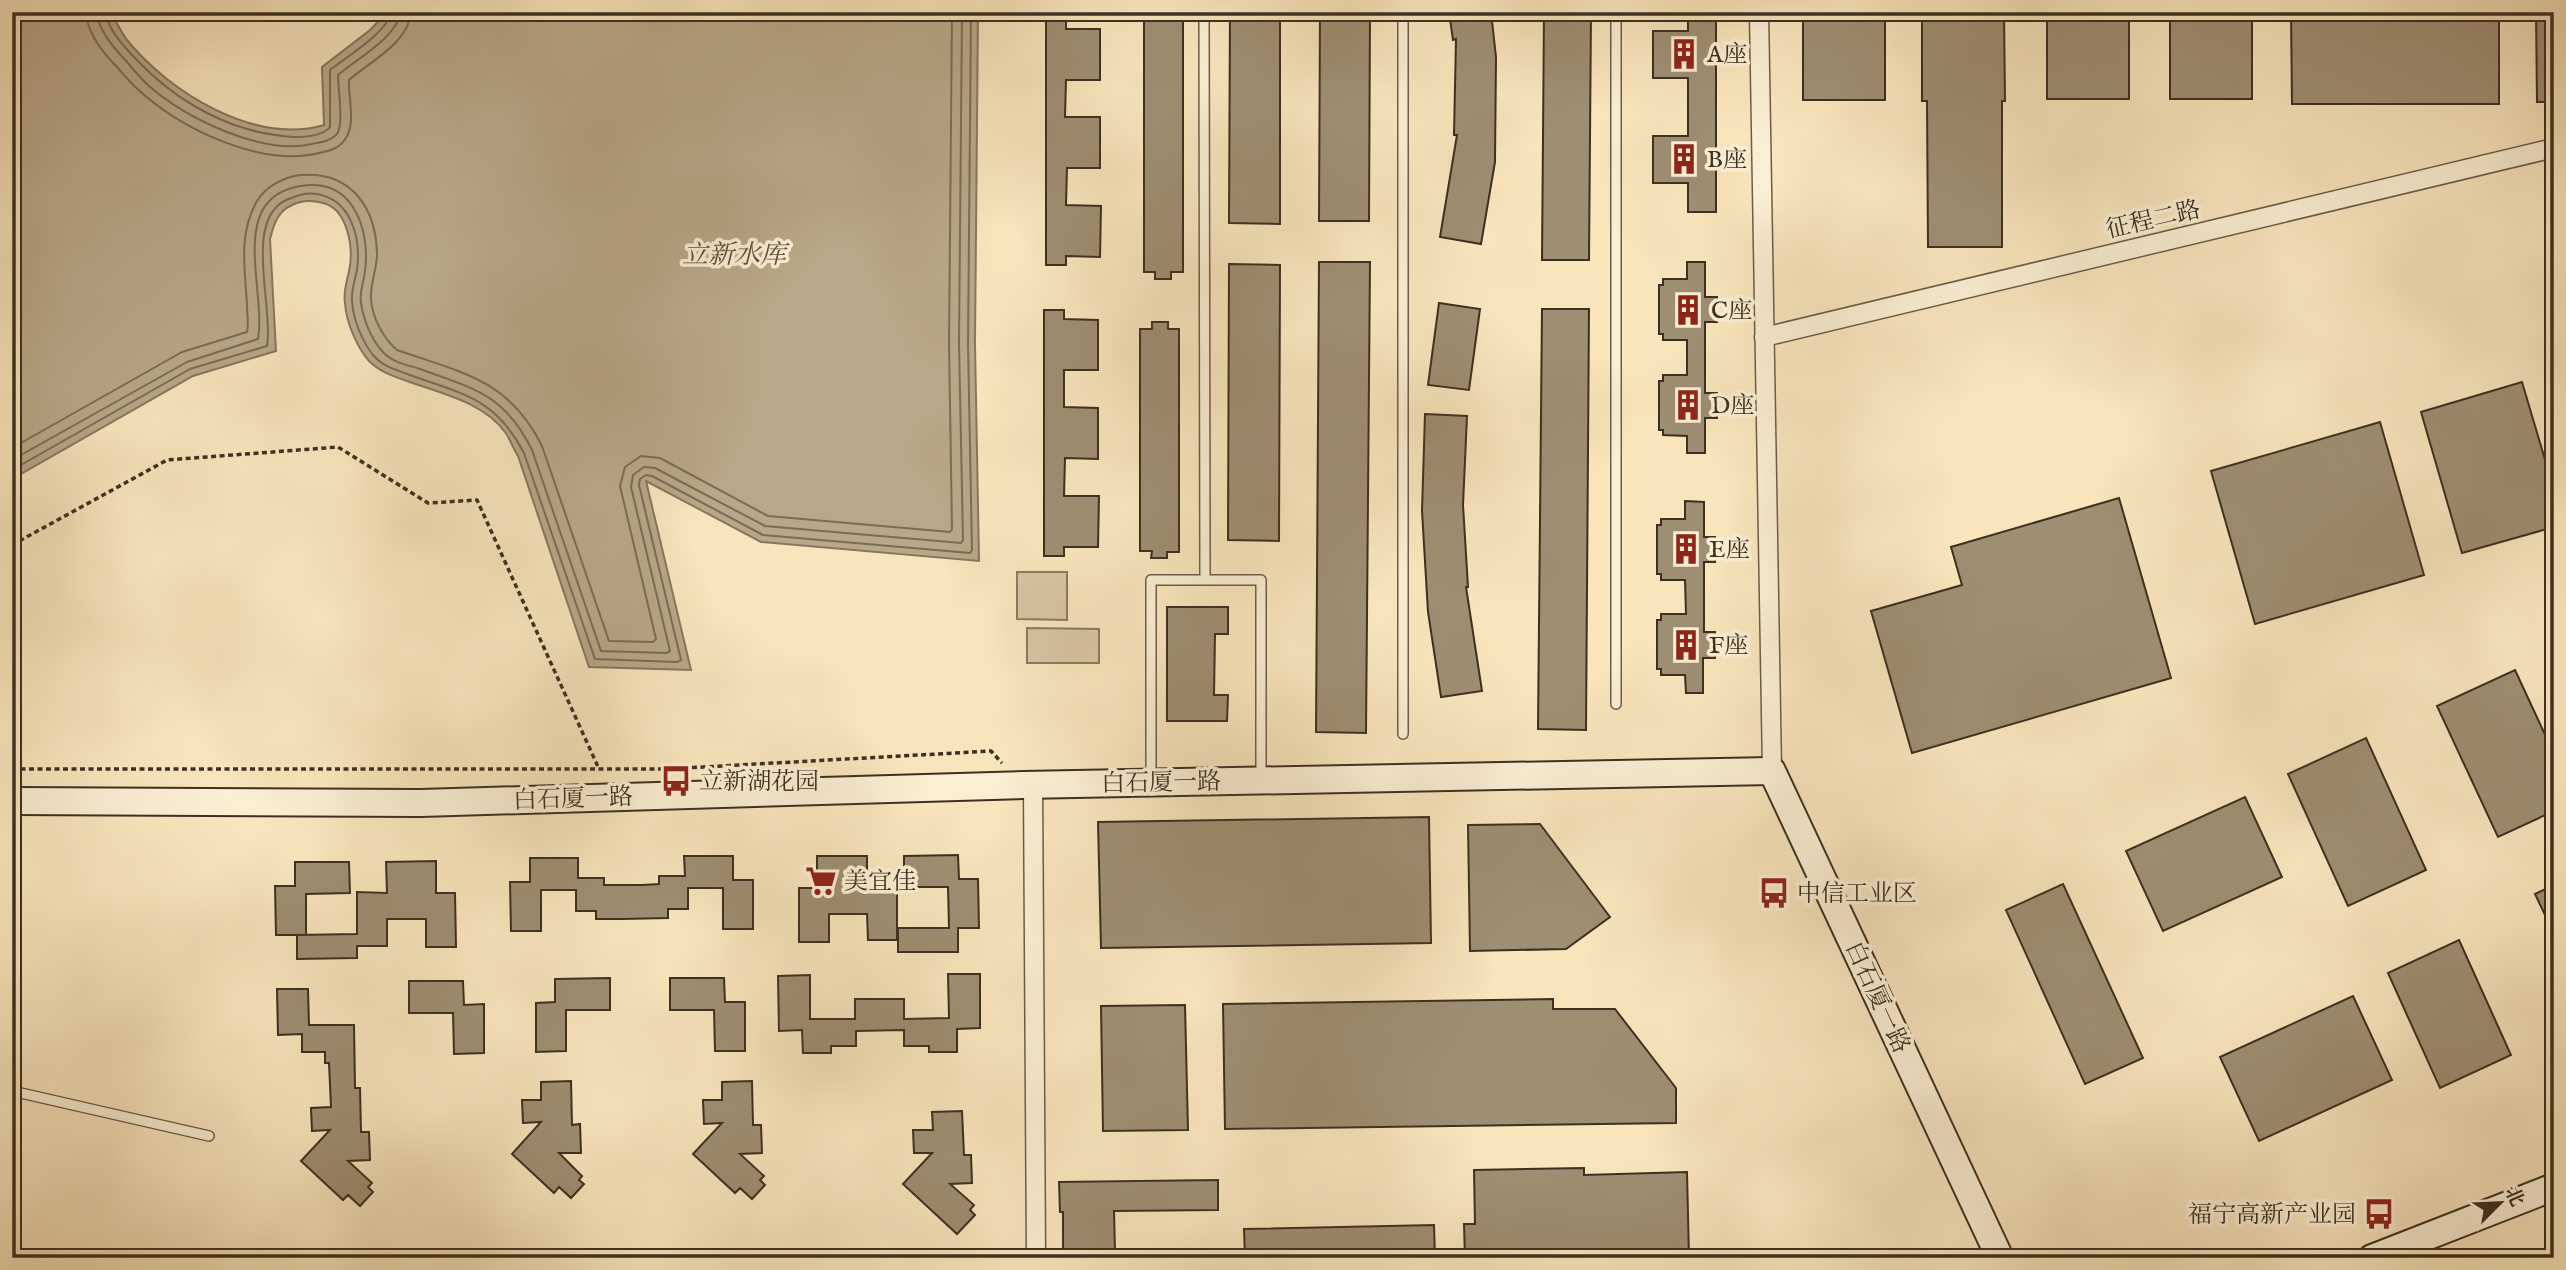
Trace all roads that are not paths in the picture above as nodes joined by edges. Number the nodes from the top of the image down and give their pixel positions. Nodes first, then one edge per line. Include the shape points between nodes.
1 (1205, 12) edge
2 (1403, 12) edge
3 (1616, 12) edge
4 (1759, 12) edge
5 (2554, 148) edge
6 (1764, 337) junction
7 (1205, 580) junction
8 (1616, 704) dead end
9 (1403, 734) dead end
10 (1772, 771) junction
11 (1261, 780) junction
12 (1151, 782) junction
13 (1028, 785) junction
14 (12, 801) edge
15 (12, 1091) edge
16 (209, 1136) dead end
17 (2554, 1187) edge
18 (1036, 1258) edge
19 (2000, 1258) edge
20 (2372, 1258) edge

1 - 7 lane
2 - 9 lane
3 - 8 lane
4 - 6 street
5 - 6 street, 征程二路
6 - 10 street
7 - 11 lane via 1261,580
7 - 12 lane via 1151,580
10 - 11 street, 白石厦一路
10 - 19 street, 白石厦一路
11 - 12 street, 白石厦一路
12 - 13 street, 白石厦一路
13 - 14 street, 白石厦一路 via 422,803
13 - 18 street
15 - 16 lane
17 - 20 street

